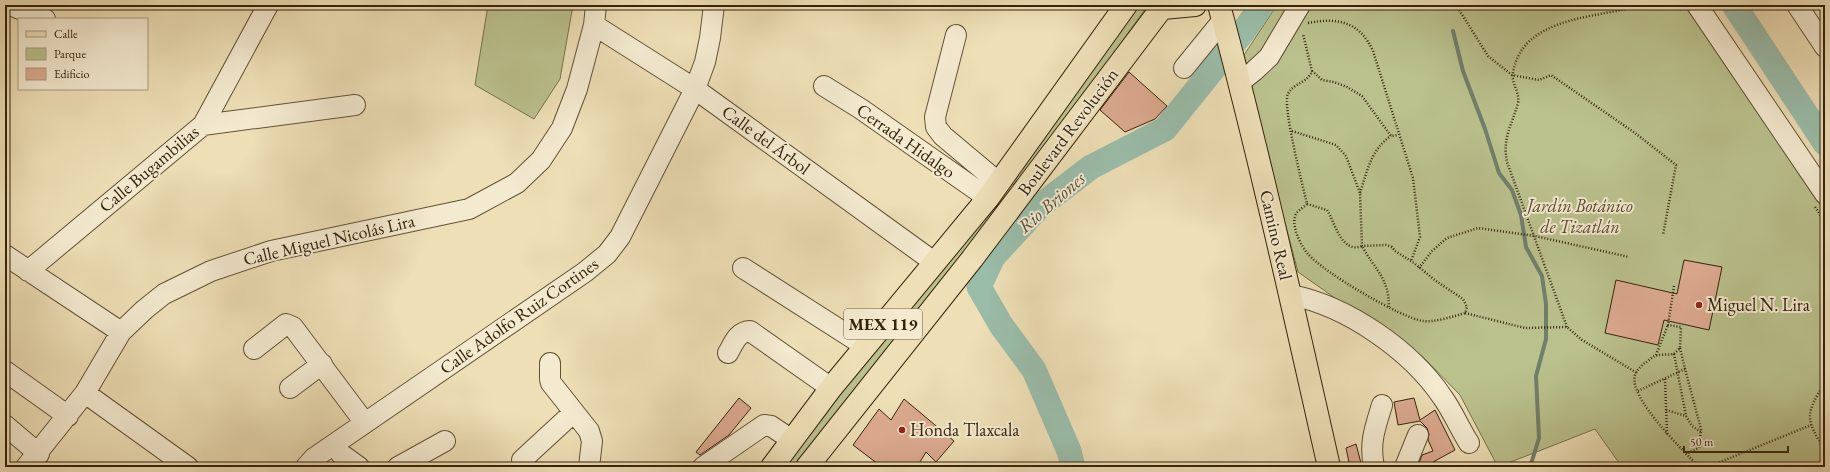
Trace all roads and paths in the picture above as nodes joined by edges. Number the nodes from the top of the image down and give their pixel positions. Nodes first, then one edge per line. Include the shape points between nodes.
1 (10, 5) edge
2 (268, 5) edge
3 (596, 5) edge
4 (714, 5) edge
5 (1126, 5) edge
6 (1195, 5) edge
7 (1456, 5) edge
8 (1632, 5) edge
9 (1697, 5) edge
10 (1164, 6) edge
11 (1800, 6) edge
12 (1218, 13) edge
13 (42, 18) edge
14 (1304, 21) edge
15 (594, 24) junction
16 (956, 35) dead end
17 (1825, 47) edge
18 (1184, 68) dead end
19 (1312, 71) junction
20 (1512, 74) junction
21 (1239, 79) junction
22 (824, 86) dead end
23 (695, 89) junction
24 (355, 105) dead end
25 (203, 125) junction
26 (1292, 131) junction
27 (1398, 135) junction
28 (1392, 136) junction
29 (993, 191) junction
30 (1360, 193) junction
31 (1825, 194) edge
32 (1307, 204) junction
33 (1663, 235) dead end
34 (1535, 236) junction
35 (1362, 246) junction
36 (5, 255) edge
37 (1629, 257) dead end
38 (1411, 261) junction
39 (934, 262) junction
40 (743, 268) dead end
41 (1419, 268) junction
42 (28, 271) junction
43 (1674, 286) dead end
44 (1291, 295) junction
45 (1389, 307) junction
46 (1465, 313) junction
47 (1668, 325) junction
48 (1568, 327) junction
49 (121, 332) junction
50 (865, 346) junction
51 (1680, 348) junction
52 (254, 349) dead end
53 (728, 353) dead end
54 (1674, 354) junction
55 (1656, 356) junction
56 (550, 362) dead end
57 (322, 364) junction
58 (1685, 369) junction
59 (5, 371) edge
60 (1637, 373) junction
61 (1678, 373) junction
62 (1665, 379) junction
63 (1825, 383) edge
64 (290, 388) dead end
65 (830, 388) junction
66 (1638, 391) junction
67 (85, 393) junction
68 (1382, 405) dead end
69 (1666, 410) junction
70 (574, 412) junction
71 (68, 416) junction
72 (1686, 416) junction
73 (365, 424) junction
74 (5, 425) edge
75 (1811, 425) junction
76 (1701, 432) junction
77 (1418, 435) dead end
78 (1667, 435) junction
79 (792, 440) junction
80 (445, 441) dead end
81 (335, 444) junction
82 (1469, 444) dead end
83 (1825, 450) edge
84 (1686, 454) junction
85 (32, 460) edge
86 (522, 460) dead end
87 (185, 465) edge
88 (306, 467) edge
89 (358, 467) edge
90 (398, 467) edge
91 (589, 467) edge
92 (703, 467) edge
93 (772, 467) edge
94 (807, 467) edge
95 (1329, 467) edge
96 (1374, 467) edge
97 (1405, 467) edge
98 (1699, 467) edge
99 (1708, 467) edge

1 - 13 street
2 - 25 street, Calle Bugambilias
3 - 15 street, Calle Miguel Nicolás Lira
4 - 23 street, Calle Adolfo Ruiz Cortines via 705,62
5 - 29 main road, Boulevard Revolución / MEX 119
6 - 10 main road
7 - 20 path via 1488,56
8 - 20 path via 1626,9 1544,30 1522,48
9 - 31 street
10 - 94 main road, Boulevard Revolución / MEX 119 via 972,259
11 - 17 street
12 - 18 street
12 - 21 main road, Camino Real
14 - 19 path via 1303,39
14 - 21 street via 1269,57
14 - 27 path via 1348,24 1366,38 1373,51
15 - 23 street, Calle del Árbol
15 - 49 street, Calle Miguel Nicolás Lira via 577,89 562,128 541,160 517,183 469,209 271,251 211,271 164,294
16 - 29 street, Cerrada Hidalgo via 935,116 936,127
19 - 26 path via 1308,78 1288,94 1286,100
19 - 28 path via 1322,80 1347,87 1362,96
20 - 33 path via 1539,80 1551,75 1635,133 1676,165
20 - 34 path via 1518,101 1504,149
21 - 44 main road, Camino Real
22 - 29 street, Cerrada Hidalgo
23 - 39 street, Calle del Árbol
23 - 73 street, Calle Adolfo Ruiz Cortines via 620,237 607,254 579,277
24 - 25 street
25 - 42 street, Calle Bugambilias
26 - 30 path via 1339,147 1346,156
26 - 32 path
27 - 28 path
27 - 38 path via 1413,178 1420,224 1420,237
28 - 30 path via 1379,147 1370,161
29 - 39 main road, Boulevard Revolución / MEX 119
30 - 35 path
32 - 35 path via 1326,210 1342,240 1354,247
32 - 45 path via 1296,214 1294,221 1307,254 1350,285
34 - 37 path
34 - 41 path via 1478,228 1447,238 1432,251
34 - 48 path
35 - 38 path via 1386,245
35 - 45 path via 1385,280
36 - 42 street
38 - 41 path
39 - 50 main road, Boulevard Revolución / MEX 119
40 - 50 street
41 - 46 path via 1463,299 1468,307
42 - 49 street
43 - 47 path
44 - 82 street via 1328,306 1371,330 1410,359 1444,399
44 - 95 main road, Camino Real
45 - 46 path via 1425,322
46 - 48 path via 1525,328
47 - 51 path via 1681,327
47 - 55 path
48 - 60 path via 1582,340
49 - 67 street, Calle Miguel Nicolás Lira
50 - 65 main road, Boulevard Revolución / MEX 119
51 - 54 path
51 - 58 path
52 - 57 street via 286,324 293,327
53 - 65 street via 739,335 750,331
54 - 55 path
54 - 61 path
55 - 60 path via 1641,366
56 - 70 street via 551,384
57 - 64 street
57 - 73 street
58 - 61 path
58 - 76 path
59 - 71 street
60 - 66 path via 1635,381
61 - 62 path
61 - 72 path
62 - 66 path
62 - 69 path
63 - 75 path via 1809,413
65 - 79 main road, Boulevard Revolución / MEX 119
66 - 78 path via 1646,407
67 - 71 street, Calle Miguel Nicolás Lira
67 - 87 street
68 - 96 street via 1372,439
69 - 72 path
69 - 78 path
70 - 86 street
70 - 91 street via 589,430 592,441
71 - 85 street, Calle Miguel Nicolás Lira
72 - 76 path via 1692,426
73 - 81 street, Calle Adolfo Ruiz Cortines
74 - 85 street
75 - 83 path
75 - 99 path
76 - 84 path via 1698,448
77 - 97 street
78 - 84 path
79 - 92 street via 771,426 764,425
79 - 93 main road, Boulevard Revolución / MEX 119
80 - 90 street
81 - 88 street, Calle Adolfo Ruiz Cortines via 314,458
81 - 89 street via 341,454
84 - 98 path

